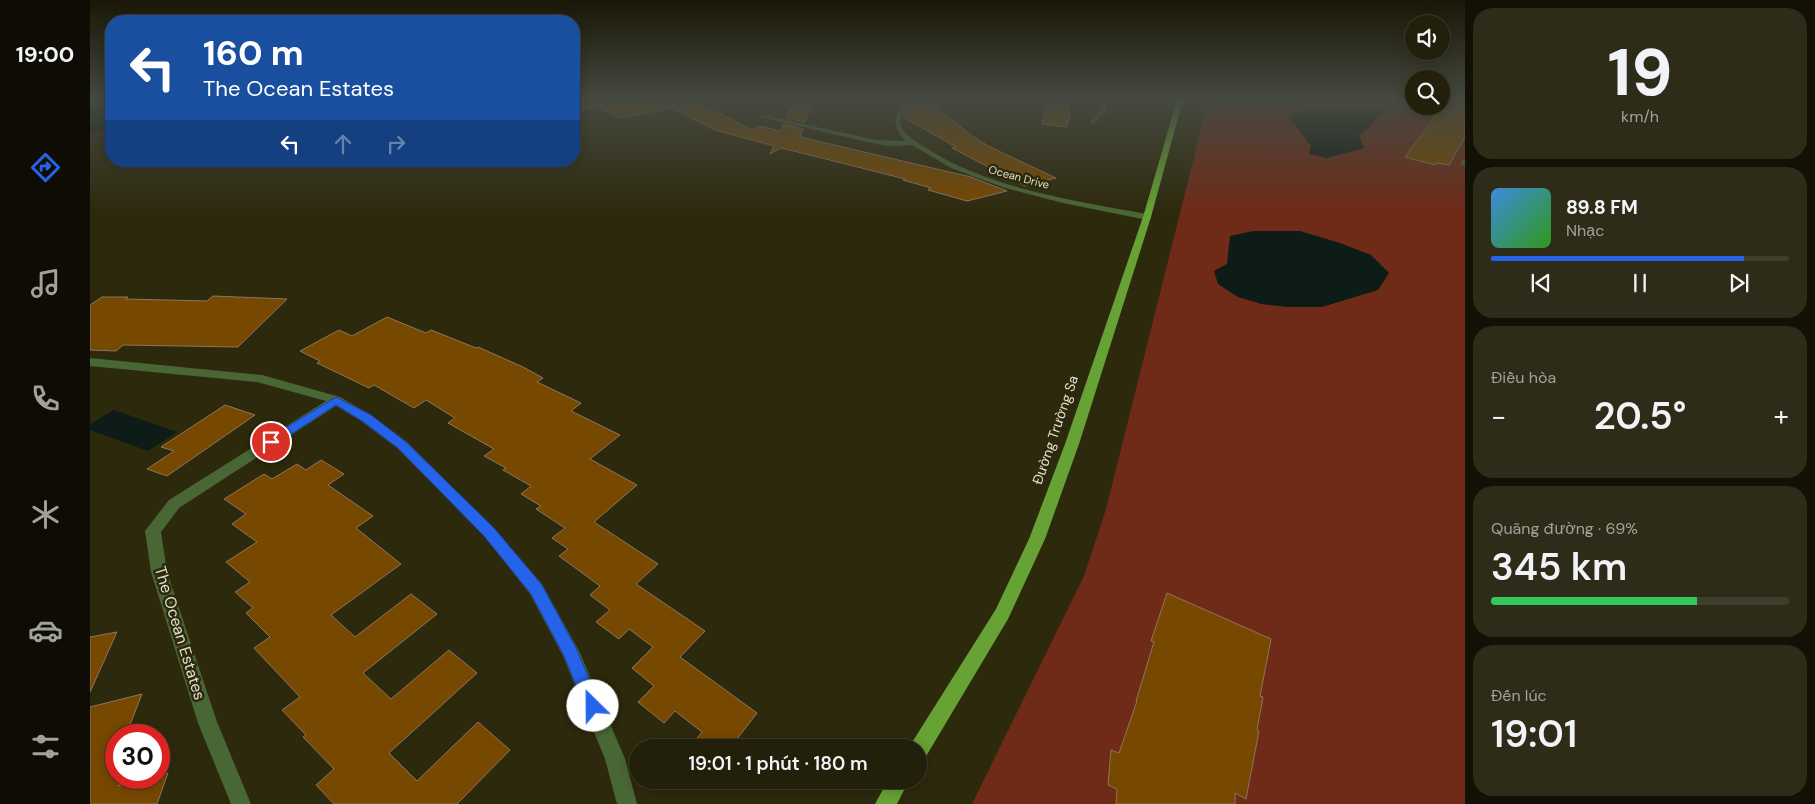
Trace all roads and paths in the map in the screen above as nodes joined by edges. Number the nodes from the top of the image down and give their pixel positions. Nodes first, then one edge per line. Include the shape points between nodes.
1 (856, 138) edge
2 (908, 138) edge
3 (1170, 138) edge
4 (913, 143) junction
5 (1147, 217) junction
6 (90, 362) edge
7 (336, 400) junction
8 (925, 739) edge
9 (894, 789) edge
10 (241, 804) edge
11 (627, 804) edge
12 (885, 804) edge

1 - 4 street via 892,144
2 - 4 street, Ocean Drive
3 - 5 main road, Đường Trường Sa
4 - 5 street, Ocean Drive via 953,166 995,183
5 - 8 main road, Đường Trường Sa via 1037,539 1002,614
6 - 7 street via 258,378
7 - 10 street, The Ocean Estates via 174,504 153,530 159,572 208,723
7 - 11 street via 402,445 489,532 536,589 578,671 615,759
9 - 12 main road

